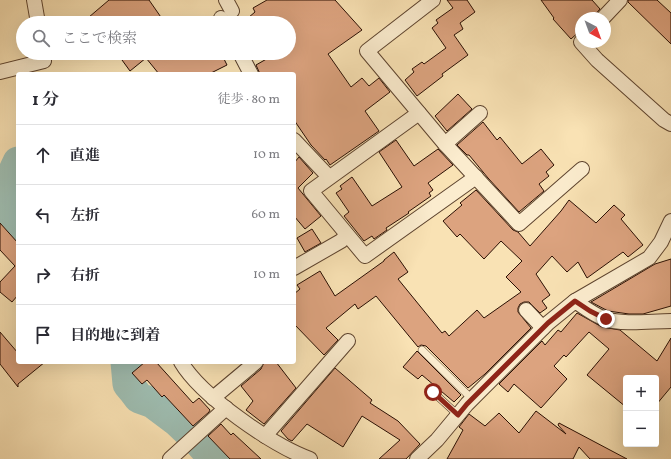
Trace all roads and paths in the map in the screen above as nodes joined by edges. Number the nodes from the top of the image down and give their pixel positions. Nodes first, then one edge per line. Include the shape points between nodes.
1 (34, 0) edge
2 (433, 0) edge
3 (620, 0) edge
4 (609, 12) edge
5 (37, 16) edge
6 (586, 48) edge
7 (243, 60) edge
8 (45, 63) edge
9 (0, 72) edge
10 (249, 72) edge
11 (419, 113) junction
12 (480, 113) dead end
13 (671, 124) edge
14 (296, 142) edge
15 (445, 144) junction
16 (582, 169) dead end
17 (476, 176) junction
18 (329, 177) junction
19 (671, 221) edge
20 (347, 235) junction
21 (296, 267) edge
22 (575, 301) junction
23 (526, 310) dead end
24 (671, 321) edge
25 (542, 328) junction
26 (348, 341) dead end
27 (422, 350) dead end
28 (182, 364) edge
29 (254, 364) edge
30 (433, 392) dead end
31 (213, 398) junction
32 (472, 399) junction
33 (226, 408) junction
34 (458, 415) junction
35 (265, 436) junction
36 (170, 459) edge
37 (307, 459) edge
38 (417, 459) edge

1 - 5 street
2 - 11 street via 366,51
3 - 4 street
6 - 13 street
7 - 10 street
8 - 9 street
11 - 15 street
11 - 18 street
12 - 15 street
14 - 18 street
15 - 17 street
16 - 17 street via 519,224
17 - 20 street via 364,256
18 - 20 street via 311,191
19 - 22 street via 661,242 649,258
20 - 21 street
22 - 24 street via 606,319 627,322
22 - 25 street
23 - 25 street
25 - 32 street
26 - 35 street
27 - 32 lane
28 - 31 street
29 - 31 street
30 - 34 lane
31 - 33 street
32 - 34 street
33 - 35 street
33 - 36 street
34 - 38 street
35 - 37 street

